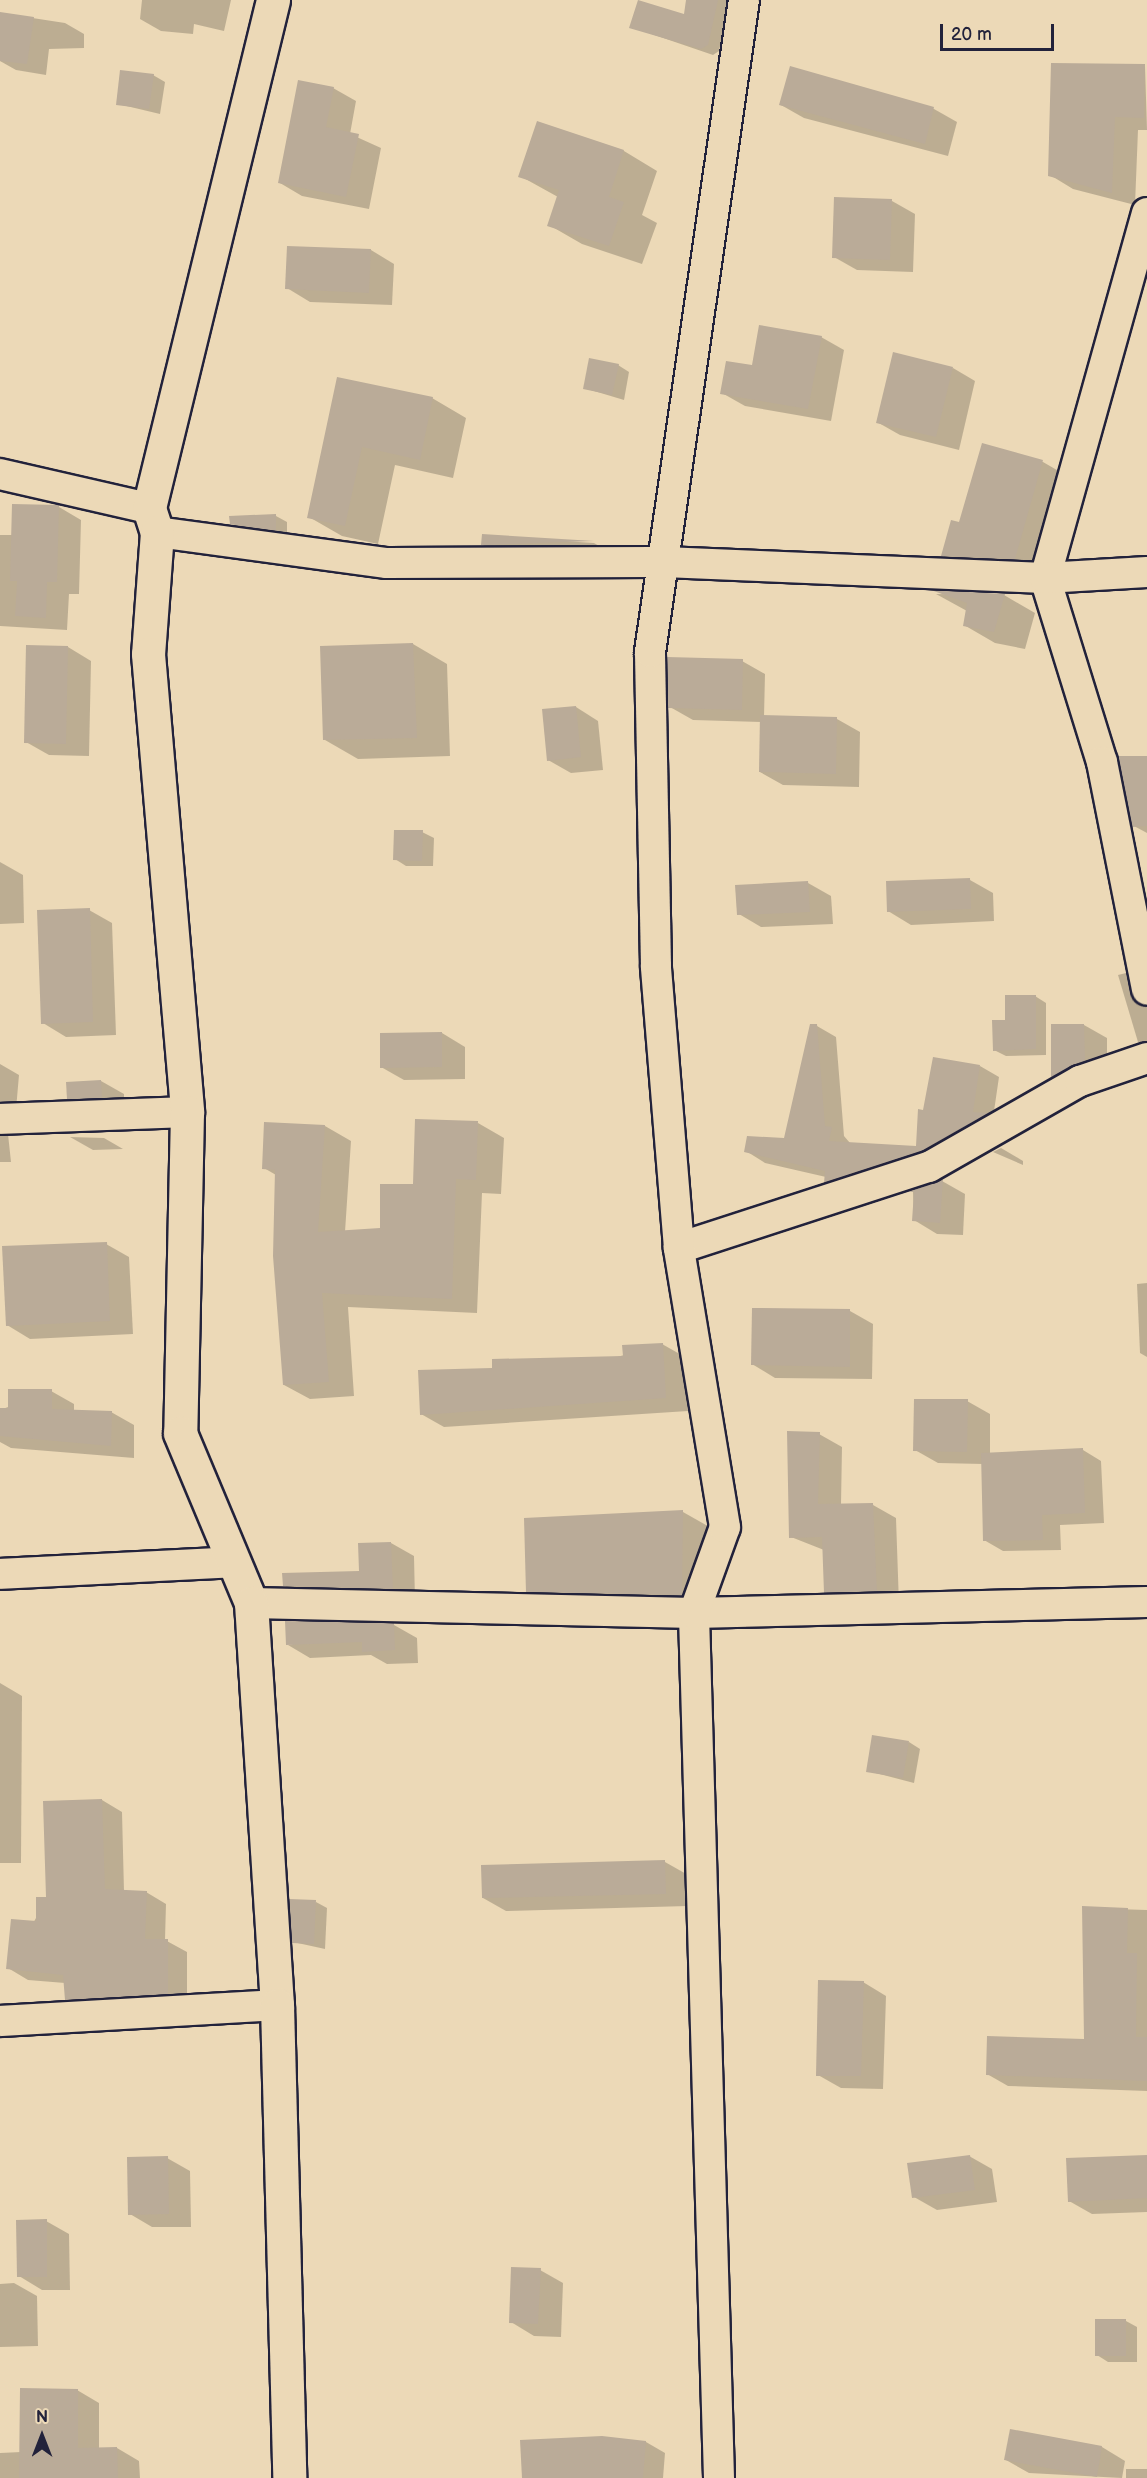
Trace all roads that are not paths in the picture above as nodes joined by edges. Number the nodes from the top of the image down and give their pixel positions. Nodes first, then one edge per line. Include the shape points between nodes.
1 (273, 0) edge
2 (744, 0) edge
3 (1147, 213) edge
4 (0, 474) edge
5 (153, 520) junction
6 (664, 562) junction
7 (1147, 572) edge
8 (1045, 578) junction
9 (1147, 990) edge
10 (1147, 1058) edge
11 (187, 1112) junction
12 (0, 1119) edge
13 (678, 1248) junction
14 (233, 1562) junction
15 (0, 1574) edge
16 (1147, 1602) edge
17 (251, 1603) junction
18 (694, 1613) junction
19 (277, 2005) junction
20 (0, 2021) edge
21 (289, 2478) edge
22 (719, 2478) edge

1 - 5 street
2 - 6 street
3 - 8 street
4 - 5 street
5 - 6 street via 387,563
5 - 11 street via 148,654
6 - 8 street
6 - 13 street via 650,652 651,801 657,966
7 - 8 street
8 - 9 street via 1102,762
10 - 13 street via 1080,1082 928,1167
11 - 12 street
11 - 14 street via 180,1433
13 - 18 street via 724,1527
14 - 15 street
14 - 17 street
16 - 18 street
17 - 18 street
17 - 19 street
18 - 22 street
19 - 20 street
19 - 21 street

